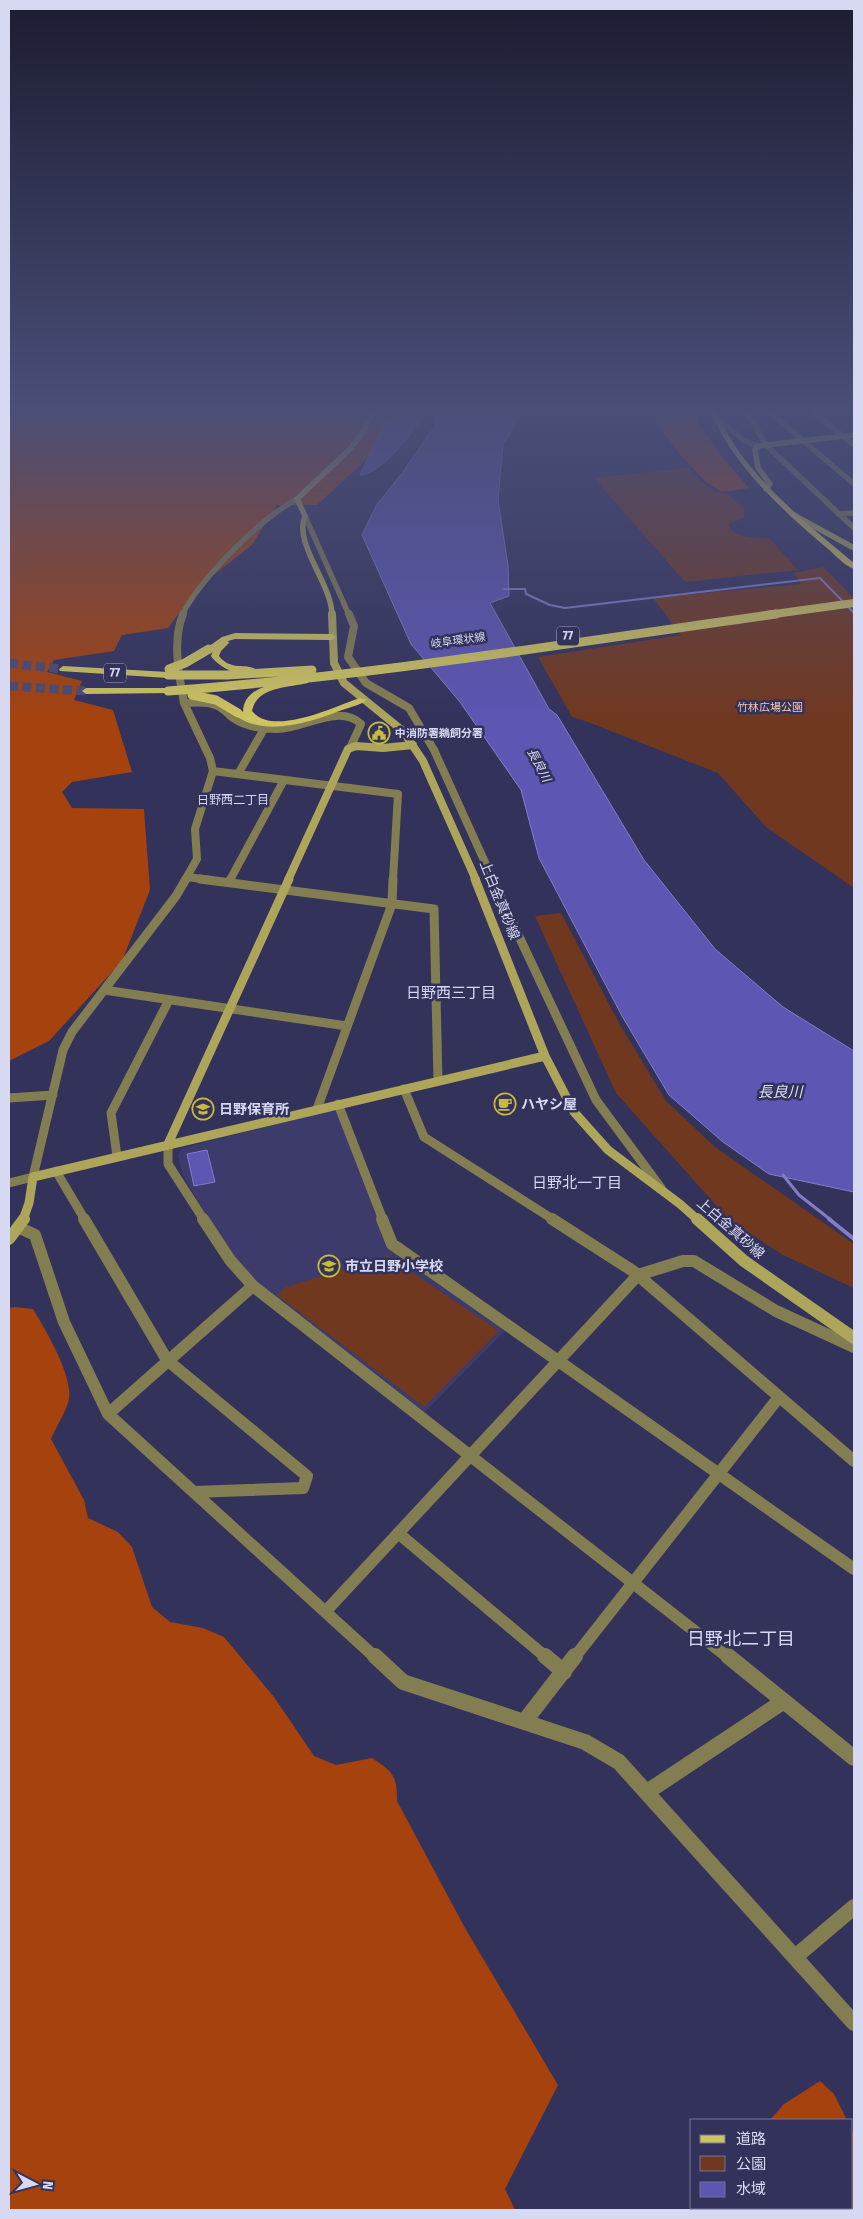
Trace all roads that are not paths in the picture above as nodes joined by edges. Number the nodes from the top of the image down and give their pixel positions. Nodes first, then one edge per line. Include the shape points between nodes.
1 (279, 512) edge
2 (303, 512) edge
3 (789, 512) edge
4 (836, 512) edge
5 (854, 512) edge
6 (792, 514) junction
7 (839, 514) junction
8 (305, 516) junction
9 (854, 528) edge
10 (854, 548) edge
11 (854, 567) edge
12 (854, 598) edge
13 (854, 603) edge
14 (332, 637) junction
15 (213, 650) junction
16 (63, 669) tunnel mouth
17 (168, 672) junction
18 (281, 672) junction
19 (332, 675) junction
20 (86, 691) tunnel mouth
21 (168, 693) junction
22 (362, 700) junction
23 (184, 703) junction
24 (242, 712) junction
25 (267, 726) junction
26 (413, 744) junction
27 (351, 746) junction
28 (213, 771) junction
29 (238, 774) junction
30 (284, 780) junction
31 (332, 786) junction
32 (187, 877) junction
33 (230, 882) junction
34 (285, 890) junction
35 (392, 904) junction
36 (104, 990) junction
37 (169, 1000) junction
38 (230, 1009) junction
39 (347, 1026) junction
40 (545, 1056) junction
41 (438, 1081) junction
42 (404, 1089) junction
43 (53, 1096) junction
44 (9, 1098) edge
45 (338, 1104) junction
46 (317, 1109) junction
47 (168, 1144) junction
48 (117, 1156) junction
49 (56, 1171) junction
50 (34, 1177) junction
51 (9, 1183) edge
52 (665, 1193) junction
53 (20, 1228) junction
54 (9, 1239) edge
55 (638, 1275) junction
56 (253, 1286) junction
57 (854, 1338) edge
58 (854, 1347) edge
59 (168, 1360) junction
60 (558, 1360) junction
61 (780, 1397) junction
62 (108, 1414) junction
63 (469, 1456) junction
64 (854, 1461) edge
65 (720, 1474) junction
66 (194, 1492) junction
67 (398, 1533) junction
68 (854, 1569) edge
69 (633, 1583) junction
70 (326, 1611) junction
71 (564, 1672) junction
72 (784, 1701) junction
73 (524, 1722) junction
74 (854, 1758) edge
75 (647, 1792) junction
76 (854, 1907) edge
77 (795, 1956) junction
78 (854, 2023) edge

1 - 23 street via 214,572 184,613 179,627 178,659
2 - 8 main road, 上白金真砂線
3 - 6 main road
4 - 7 street
5 - 7 street
6 - 10 main road
6 - 11 main road
7 - 9 street
8 - 14 main road, 上白金真砂線 via 302,524 306,546 332,602
8 - 52 street via 354,626 348,657 366,683 409,708 434,750 596,1100
12 - 18 main road, 岐阜環状線 / 77, bridge via 376,663
13 - 19 main road, 岐阜環状線 / 77, bridge
14 - 15 main road, 77 via 254,636 236,639
14 - 22 main road, 上白金真砂線 via 334,664 344,683
15 - 17 main road, 77, bridge
15 - 18 main road, 77, bridge via 220,663 227,667
16 - 17 main road, 岐阜環状線 / 77
17 - 18 main road, 岐阜環状線 / 77, bridge
19 - 21 main road, 岐阜環状線 / 77, bridge
19 - 24 main road, 77, bridge via 263,690 250,699
20 - 21 main road, 77
21 - 24 main road, 77, bridge via 205,697
22 - 25 main road, 77 via 298,722
22 - 26 main road, 上白金真砂線 via 403,731
23 - 25 street via 217,705 243,723
23 - 28 street
24 - 25 main road, 77
25 - 27 street via 288,729 330,717 351,716 361,724
25 - 29 street
26 - 27 main road via 383,748
26 - 40 main road, 上白金真砂線 via 487,905
27 - 31 main road
28 - 29 street
28 - 32 street via 195,829 197,859
29 - 30 street
30 - 31 street
30 - 33 street
31 - 34 main road
31 - 35 street via 398,794
32 - 33 street
32 - 36 street
33 - 34 street
34 - 35 street
34 - 38 main road
35 - 39 street
35 - 41 street via 434,909
36 - 37 street
36 - 43 street via 72,1032 63,1050
37 - 38 street
37 - 48 street via 111,1114
38 - 39 street
38 - 47 main road
39 - 46 street
40 - 41 main road
40 - 52 main road, 上白金真砂線 via 574,1112 608,1150
41 - 42 main road
42 - 45 main road
42 - 55 street via 424,1137
43 - 44 street
43 - 50 street
45 - 46 main road
45 - 60 street via 392,1244
46 - 47 main road
47 - 48 main road
47 - 56 street via 168,1164 230,1260
48 - 49 main road
49 - 50 main road
49 - 59 street
50 - 51 street
50 - 53 main road via 29,1208
52 - 57 main road, 上白金真砂線 via 744,1262
53 - 54 main road
53 - 62 street via 35,1235 64,1322
55 - 58 street via 683,1260 694,1261 776,1311
55 - 60 street
55 - 61 street
56 - 59 street
56 - 63 street
59 - 62 street
59 - 66 street via 306,1476 303,1488
60 - 63 street
60 - 65 street
61 - 64 street
61 - 65 street
62 - 66 street
63 - 67 street
63 - 69 street
65 - 68 street
65 - 69 street
66 - 70 street
67 - 70 street
67 - 71 street
69 - 71 street
69 - 72 street
70 - 73 street via 403,1682
71 - 73 street
72 - 74 street
72 - 75 street
73 - 75 street via 584,1742 619,1762
75 - 77 street
76 - 77 street
77 - 78 street

